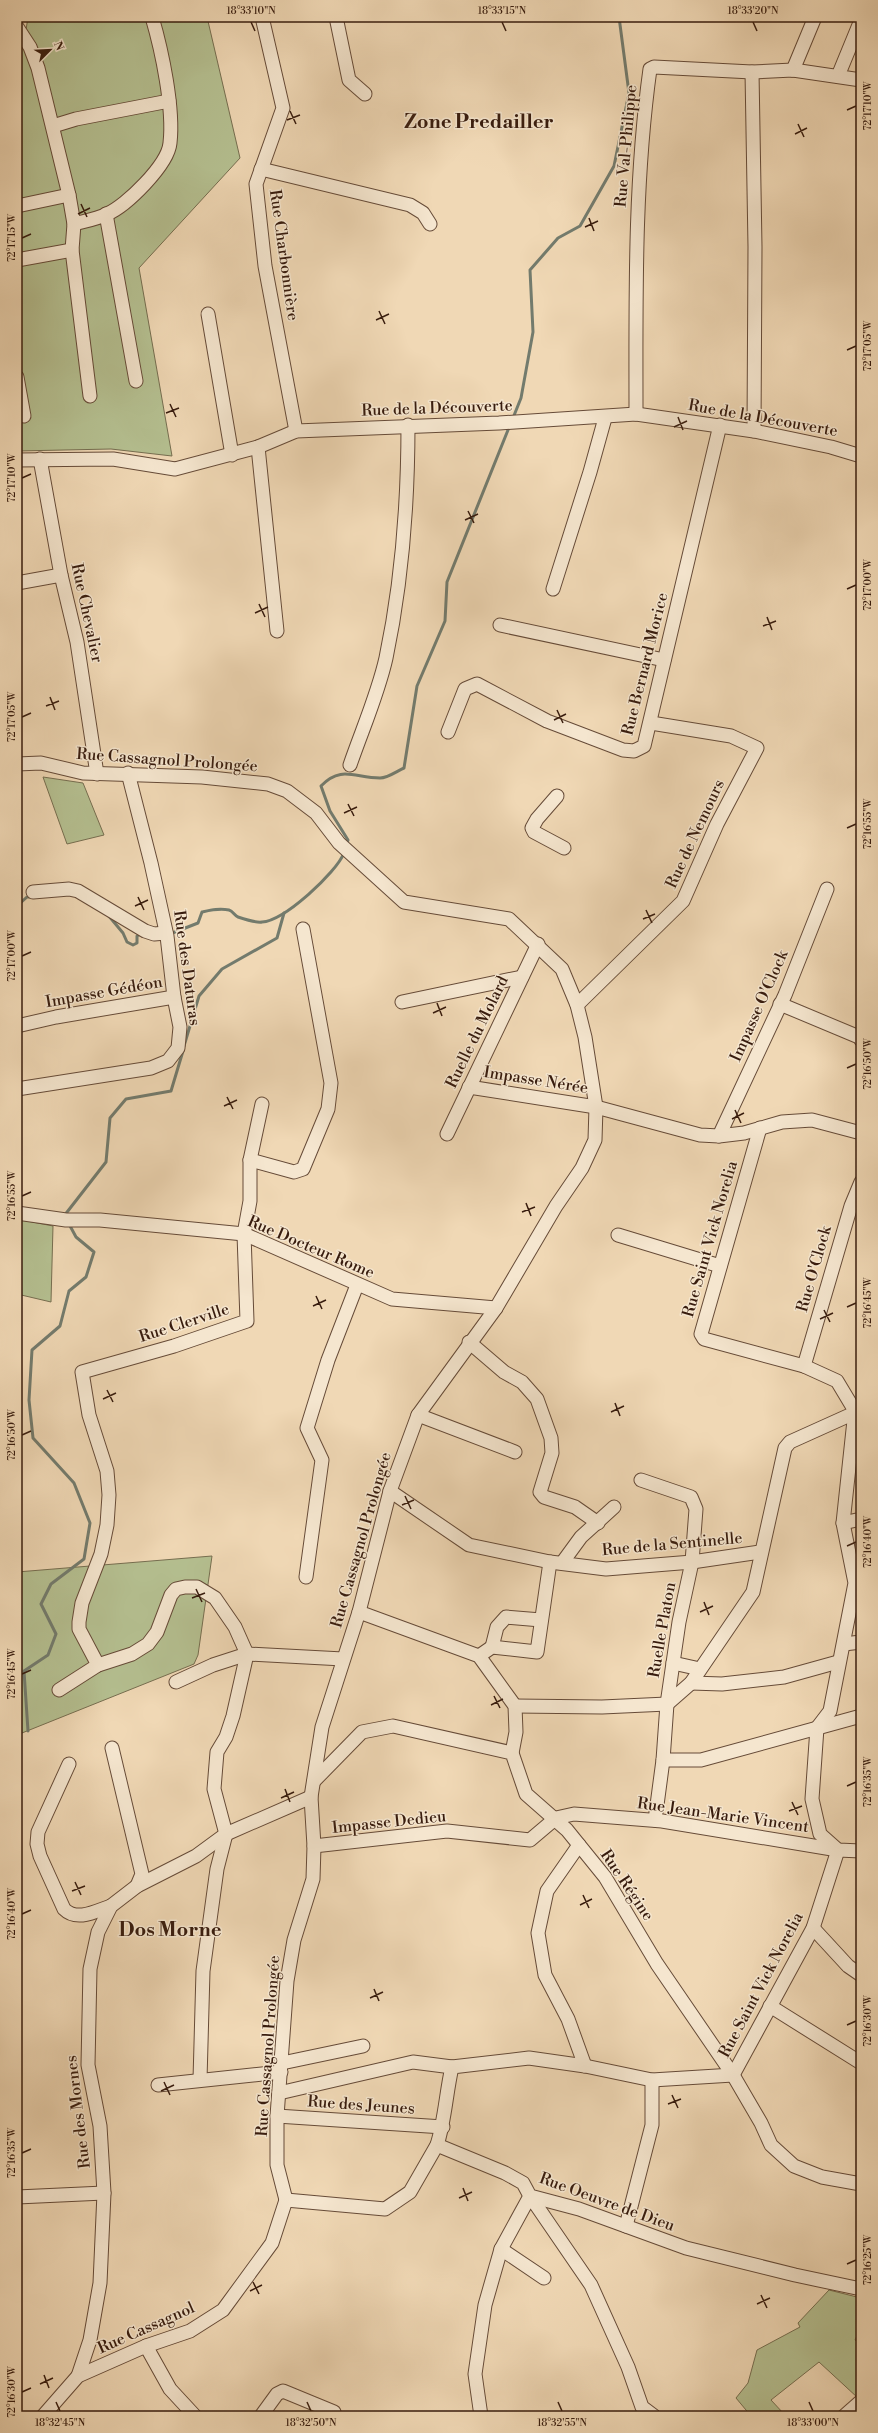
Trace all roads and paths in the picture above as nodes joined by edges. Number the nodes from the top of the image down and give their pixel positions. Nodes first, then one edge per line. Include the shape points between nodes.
1 (152, 17) edge
2 (262, 17) edge
3 (336, 17) edge
4 (815, 17) edge
5 (861, 20) edge
6 (17, 27) edge
7 (793, 70) junction
8 (752, 72) junction
9 (838, 76) junction
10 (861, 80) edge
11 (365, 94) dead end
12 (169, 101) junction
13 (53, 126) junction
14 (261, 169) junction
15 (69, 195) junction
16 (17, 206) edge
17 (106, 214) junction
18 (74, 224) junction
19 (430, 224) dead end
20 (72, 250) junction
21 (17, 260) edge
22 (208, 314) dead end
23 (17, 377) edge
24 (136, 381) dead end
25 (90, 396) dead end
26 (636, 414) junction
27 (24, 416) dead end
28 (604, 418) junction
29 (408, 425) junction
30 (720, 425) junction
31 (296, 431) junction
32 (754, 431) junction
33 (258, 447) junction
34 (232, 454) junction
35 (861, 456) edge
36 (40, 459) junction
37 (17, 460) edge
38 (61, 575) junction
39 (17, 583) edge
40 (553, 589) dead end
41 (500, 625) dead end
42 (276, 631) dead end
43 (664, 660) junction
44 (651, 723) junction
45 (448, 732) dead end
46 (17, 764) edge
47 (350, 765) dead end
48 (128, 773) junction
49 (97, 774) junction
50 (558, 796) dead end
51 (564, 848) dead end
52 (827, 889) dead end
53 (33, 892) dead end
54 (303, 929) dead end
55 (166, 933) junction
56 (538, 944) junction
57 (522, 977) junction
58 (174, 997) junction
59 (402, 1002) dead end
60 (780, 1004) junction
61 (577, 1005) junction
62 (17, 1026) edge
63 (861, 1040) edge
64 (469, 1086) junction
65 (17, 1089) edge
66 (262, 1104) dead end
67 (596, 1107) junction
68 (760, 1128) junction
69 (861, 1133) edge
70 (446, 1134) dead end
71 (719, 1136) junction
72 (250, 1160) junction
73 (861, 1182) edge
74 (17, 1212) edge
75 (244, 1234) junction
76 (618, 1235) dead end
77 (720, 1266) junction
78 (357, 1285) junction
79 (496, 1308) junction
80 (469, 1342) junction
81 (804, 1366) junction
82 (858, 1411) edge
83 (418, 1415) junction
84 (515, 1452) dead end
85 (641, 1480) dead end
86 (390, 1491) junction
87 (614, 1507) dead end
88 (861, 1519) edge
89 (598, 1523) junction
90 (843, 1523) junction
91 (760, 1552) junction
92 (692, 1562) junction
93 (556, 1563) junction
94 (306, 1577) dead end
95 (858, 1582) edge
96 (359, 1612) junction
97 (541, 1620) junction
98 (861, 1642) edge
99 (844, 1644) junction
100 (492, 1647) junction
101 (247, 1654) junction
102 (479, 1656) junction
103 (343, 1659) junction
104 (838, 1662) junction
105 (673, 1663) junction
106 (98, 1665) junction
107 (700, 1669) junction
108 (176, 1682) dead end
109 (691, 1683) junction
110 (59, 1690) dead end
111 (667, 1704) junction
112 (515, 1706) junction
113 (861, 1716) edge
114 (817, 1728) junction
115 (112, 1748) dead end
116 (512, 1754) junction
117 (663, 1760) junction
118 (69, 1764) dead end
119 (314, 1781) junction
120 (311, 1797) junction
121 (556, 1818) junction
122 (655, 1820) junction
123 (226, 1834) junction
124 (579, 1845) junction
125 (314, 1846) junction
126 (838, 1850) junction
127 (861, 1851) edge
128 (137, 1886) junction
129 (111, 1906) junction
130 (813, 1928) junction
131 (861, 1975) edge
132 (770, 2006) junction
133 (363, 2046) dead end
134 (861, 2063) edge
135 (585, 2066) junction
136 (281, 2067) junction
137 (452, 2067) junction
138 (733, 2075) junction
139 (200, 2080) junction
140 (652, 2080) junction
141 (158, 2085) dead end
142 (279, 2093) junction
143 (277, 2116) junction
144 (443, 2127) junction
145 (437, 2145) junction
146 (861, 2184) edge
147 (104, 2193) junction
148 (530, 2196) junction
149 (17, 2197) edge
150 (286, 2200) junction
151 (626, 2226) junction
152 (501, 2249) junction
153 (544, 2278) dead end
154 (861, 2289) edge
155 (146, 2346) junction
156 (78, 2376) junction
157 (861, 2401) edge
158 (334, 2412) dead end
159 (43, 2416) edge
160 (195, 2416) edge
161 (261, 2416) edge
162 (482, 2416) edge
163 (654, 2416) edge
164 (844, 2416) edge

1 - 12 street
2 - 14 street, Rue Charbonnière via 283,108
3 - 11 street via 349,80
4 - 7 street
5 - 9 street
6 - 13 street via 30,47
7 - 8 street, Rue Val-Philippe
7 - 9 street, Rue Val-Philippe
8 - 26 street, Rue Val-Philippe via 654,67 650,69 643,117 636,208
8 - 32 street via 755,246
9 - 10 street, Rue Val-Philippe
12 - 13 street
12 - 17 street via 170,145 155,173 123,205
13 - 15 street
14 - 19 street via 410,205 423,213
14 - 31 street, Rue Charbonnière via 256,184 265,266
15 - 16 street
15 - 18 street
17 - 18 street
17 - 24 street
18 - 20 street
20 - 21 street
20 - 25 street
22 - 34 street
23 - 27 street
26 - 28 street, Rue de la Découverte
26 - 30 street, Rue de la Découverte
28 - 29 street, Rue de la Découverte
28 - 40 street
29 - 31 street, Rue de la Découverte
29 - 47 street via 408,472 401,576 386,660
30 - 32 street, Rue de la Découverte
30 - 43 street, Rue Bernard Morice
31 - 33 street, Rue de la Découverte
32 - 35 street, Rue de la Découverte
33 - 34 street, Rue de la Découverte
33 - 42 street
34 - 36 street, Rue de la Découverte via 175,469 113,459
36 - 37 street, Rue de la Découverte
36 - 38 street, Rue Chevalier
38 - 39 street
38 - 49 street, Rue Chevalier via 77,642
41 - 43 street
43 - 44 street, Rue Bernard Morice
44 - 45 street, Rue Bernard Morice via 644,746 634,751 623,750 547,721 473,684 465,689
44 - 61 street, Rue de Nemours via 731,736 757,748 717,824 683,901
46 - 49 street, Rue Cassagnol Prolongée via 41,763
48 - 49 street, Rue Cassagnol Prolongée
48 - 55 street, Rue des Daturas via 152,863
48 - 56 street, Rue Cassagnol Prolongée via 202,777 268,784 281,788 316,813 339,843 404,902 509,919
50 - 51 street via 536,819 532,828 534,832
52 - 60 street, Impasse O'Clock
53 - 55 street via 69,889 145,931 154,934
54 - 72 street via 331,1083 329,1104 303,1169 294,1172
55 - 58 street, Rue des Daturas
56 - 57 street, Ruelle du Molard
56 - 61 street, Rue Cassagnol Prolongée via 562,969
57 - 59 street
57 - 64 street, Ruelle du Molard
58 - 62 street, Impasse Gédéon via 56,1016
58 - 65 street, Rue des Daturas via 180,1027 178,1048 168,1062 151,1068
60 - 63 street
60 - 71 street, Impasse O'Clock
61 - 67 street, Rue Cassagnol Prolongée
64 - 67 street, Impasse Nérée
64 - 70 street, Ruelle du Molard
66 - 72 street, Rue Clerville
67 - 71 street, Impasse Nérée via 700,1134
67 - 79 street, Rue Cassagnol Prolongée via 595,1140 582,1168 556,1206
68 - 69 street, Impasse Nérée via 782,1122 812,1120
68 - 71 street, Impasse Nérée
68 - 77 street, Rue Saint Vick Norelia
72 - 75 street, Rue Clerville via 250,1201
73 - 81 street, Rue O'Clock via 850,1206
74 - 75 street, Rue Docteur Rome via 66,1220 100,1220
75 - 78 street, Rue Docteur Rome
75 - 106 street, Rue Clerville via 247,1321 174,1346 82,1372 89,1415 107,1471 109,1495 107,1525 101,1554 82,1603 79,1622 79,1629
76 - 77 street
77 - 81 street, Rue Saint Vick Norelia via 701,1331 704,1339
78 - 79 street, Rue Docteur Rome via 392,1299
78 - 94 street via 333,1347 307,1428 322,1460
79 - 80 street, Rue Cassagnol Prolongée
80 - 83 street, Rue Cassagnol Prolongée
80 - 89 street via 504,1372 522,1382 537,1399 551,1438 552,1453 540,1492 544,1497 575,1508
81 - 82 street, Rue Saint Vick Norelia via 837,1381
82 - 90 street
82 - 91 street via 790,1442 785,1448
83 - 84 street
83 - 86 street, Rue Cassagnol Prolongée
85 - 92 street, Ruelle Platon via 691,1498 694,1502 696,1509
86 - 93 street, Rue de la Sentinelle via 469,1545
86 - 96 street, Rue Cassagnol Prolongée
87 - 89 street
88 - 90 street
89 - 93 street
90 - 95 street
91 - 92 street, Rue de la Sentinelle
91 - 107 street via 753,1592
92 - 93 street, Rue de la Sentinelle via 606,1569
92 - 105 street, Ruelle Platon
93 - 97 street
95 - 99 street
96 - 102 street
96 - 103 street, Rue Cassagnol Prolongée
97 - 100 street via 506,1618 497,1627
97 - 100 street via 537,1652
98 - 99 street
99 - 104 street
100 - 102 street
101 - 103 street
101 - 106 street via 215,1598 197,1588 185,1587 176,1589 171,1595 156,1632 148,1644 132,1654
101 - 108 street via 213,1665
101 - 123 street via 233,1716 226,1738 217,1752 214,1788
102 - 112 street
103 - 119 street, Rue Cassagnol Prolongée via 322,1727
104 - 109 street via 784,1677 722,1684
104 - 114 street via 830,1711
105 - 107 street
105 - 111 street, Ruelle Platon
106 - 110 street
107 - 109 street
109 - 111 street
111 - 112 street via 602,1707
111 - 117 street, Ruelle Platon
112 - 116 street via 516,1732
113 - 114 street
114 - 117 street via 701,1760
114 - 126 street via 812,1799 820,1834
115 - 128 street via 142,1874
116 - 119 street via 393,1726 362,1732
116 - 121 street, Rue Régine via 526,1794
117 - 122 street, Ruelle Platon
118 - 129 street via 38,1832 40,1856 64,1909 70,1915 79,1916
119 - 120 street, Rue Cassagnol Prolongée
120 - 123 street, Rue des Mornes
120 - 125 street, Rue Cassagnol Prolongée
121 - 122 street, Rue Jean-Marie Vincent via 574,1814
121 - 124 street, Rue Régine
121 - 125 street, Impasse Dedieu via 530,1840 447,1831
122 - 126 street, Rue Jean-Marie Vincent
123 - 128 street, Rue des Mornes via 196,1856
123 - 139 street via 217,1869 203,1971
124 - 135 street via 547,1891 538,1933 545,1975 568,2019
124 - 138 street, Rue Régine via 605,1877 657,1964
125 - 136 street, Rue Cassagnol Prolongée via 313,1878 288,1969
126 - 127 street, Rue Jean-Marie Vincent
126 - 130 street, Rue Saint Vick Norelia
128 - 129 street, Rue des Mornes
129 - 147 street, Rue des Mornes via 98,1932 90,1969 88,2010 88,2065 100,2126
130 - 131 street via 848,1966
130 - 132 street, Rue Saint Vick Norelia
132 - 134 street
132 - 138 street, Rue Saint Vick Norelia
133 - 136 street
135 - 137 street, Rue Saint Vick Norelia via 529,2058
135 - 140 street, Rue Saint Vick Norelia
136 - 139 street
136 - 142 street, Rue Cassagnol Prolongée
137 - 142 street, Rue Saint Vick Norelia via 413,2062
137 - 144 street via 445,2096
138 - 140 street, Rue Saint Vick Norelia
138 - 146 street, Rue Régine via 761,2123 771,2146 794,2166 822,2177
139 - 141 street
140 - 151 street via 652,2126
142 - 143 street, Rue Cassagnol Prolongée
143 - 144 street, Rue des Jeunes
143 - 150 street, Rue Cassagnol Prolongée via 277,2165
144 - 145 street
145 - 148 street, Rue Oeuvre de Dieu via 505,2173 522,2184
145 - 150 street via 410,2192 385,2209
147 - 149 street
147 - 156 street, Rue des Mornes via 100,2283 90,2340
148 - 151 street, Rue Oeuvre de Dieu via 579,2209
148 - 152 street
148 - 163 street via 591,2285 626,2363 642,2407
150 - 155 street, Rue Cassagnol via 272,2243 223,2310 190,2331
151 - 154 street, Rue Oeuvre de Dieu via 686,2248
152 - 153 street
152 - 162 street via 485,2305 475,2374
155 - 156 street, Rue Cassagnol
155 - 160 street via 170,2389
156 - 159 street, Rue Cassagnol
157 - 164 street
158 - 161 street via 283,2391 277,2394

